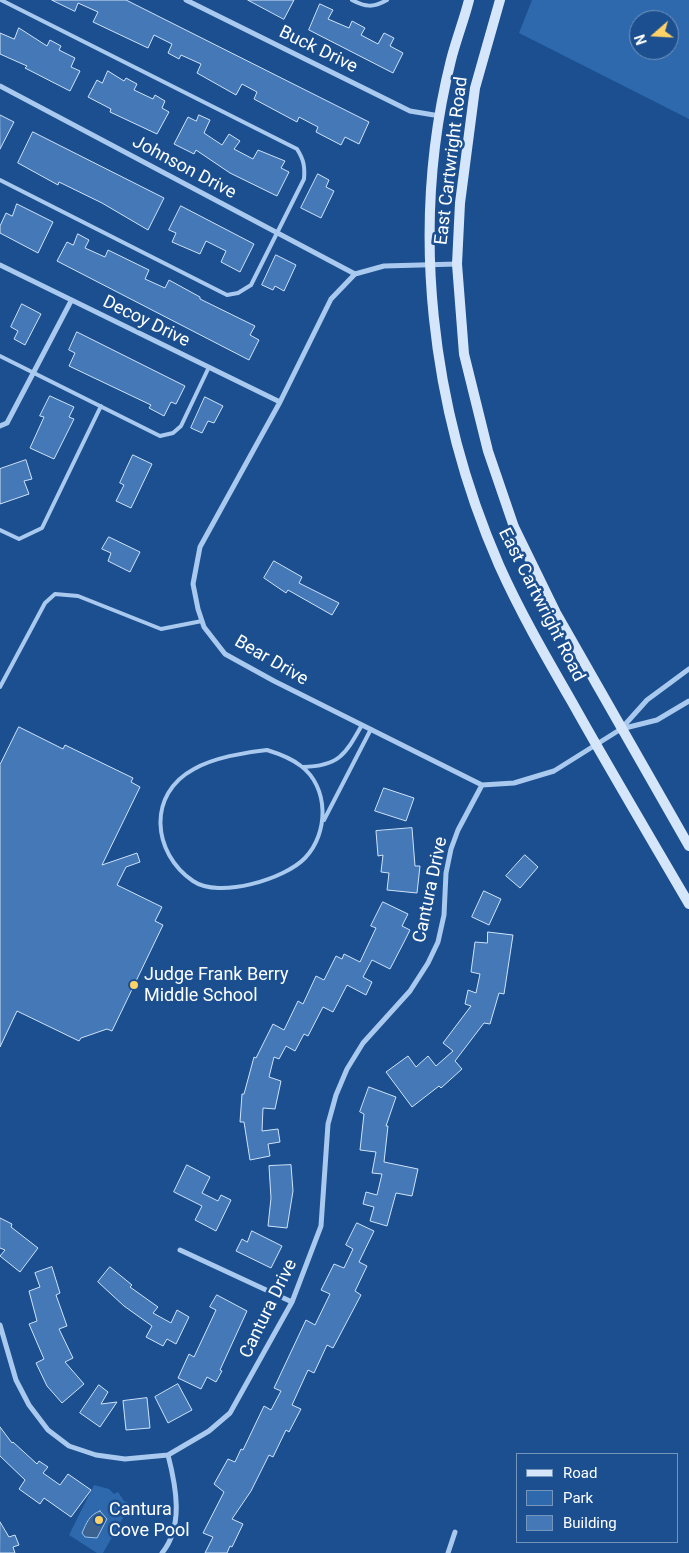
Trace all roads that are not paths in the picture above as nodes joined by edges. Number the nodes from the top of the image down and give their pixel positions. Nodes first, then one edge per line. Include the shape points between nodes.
1 (1, 0) edge
2 (186, 0) edge
3 (352, 0) edge
4 (386, 0) edge
5 (470, 0) edge
6 (500, 0) edge
7 (0, 86) edge
8 (441, 116) junction
9 (0, 180) edge
10 (277, 232) junction
11 (457, 264) junction
12 (0, 265) edge
13 (431, 265) junction
14 (355, 274) junction
15 (71, 301) junction
16 (0, 356) edge
17 (209, 368) junction
18 (34, 373) junction
19 (280, 402) junction
20 (101, 406) junction
21 (0, 426) edge
22 (0, 530) edge
23 (202, 621) junction
24 (689, 669) edge
25 (0, 687) edge
26 (689, 701) edge
27 (362, 725) junction
28 (371, 729) junction
29 (621, 729) junction
30 (596, 744) junction
31 (303, 767) junction
32 (482, 785) junction
33 (323, 822) junction
34 (689, 846) edge
35 (689, 904) edge
36 (180, 1250) dead end
37 (292, 1302) junction
38 (0, 1325) edge
39 (168, 1455) junction
40 (455, 1532) dead end
41 (162, 1553) edge
42 (448, 1553) edge

1 - 10 lane via 298,150 303,159 304,179
2 - 8 street, Buck Drive via 410,110
3 - 4 lane via 376,6
5 - 8 main road, East Cartwright Road via 451,61
6 - 11 main road, East Cartwright Road via 475,88 460,203
7 - 10 street, Johnson Drive
8 - 13 main road, East Cartwright Road via 430,201
9 - 10 lane via 226,294 238,293 251,285
10 - 14 street, Johnson Drive
11 - 13 street
11 - 29 main road, East Cartwright Road via 464,354 488,451 514,527 556,613
12 - 15 street, Decoy Drive
13 - 14 street via 384,266
13 - 30 main road, East Cartwright Road via 440,365 452,428 470,492 499,565 532,632
14 - 19 street, Bear Drive via 332,299
15 - 17 street, Decoy Drive
15 - 18 street
16 - 18 lane
17 - 19 street, Decoy Drive
17 - 20 lane via 181,426 172,433 160,436
18 - 20 lane
18 - 21 street via 7,423
19 - 23 street, Bear Drive via 200,547 194,584
20 - 22 lane via 42,528 19,539
23 - 25 lane via 161,629 78,596 55,594 45,603
23 - 27 street, Bear Drive via 226,654
24 - 29 street via 647,700
26 - 29 street via 658,720
27 - 28 street, Bear Drive
27 - 31 lane via 347,752 336,760 328,765
28 - 32 street, Bear Drive
28 - 33 lane
29 - 30 street
29 - 34 main road, East Cartwright Road
30 - 32 street via 554,771 514,783
30 - 35 main road, East Cartwright Road
31 - 33 lane via 316,783 322,802
31 - 33 lane via 286,756 267,750 247,751 194,769 178,780 166,797 160,816 167,856 180,872 196,883 216,889 236,888 290,870 305,858 317,841
32 - 37 street, Cantura Drive via 451,849 438,942 410,991 363,1043 347,1068 336,1095 327,1134 321,1226
36 - 37 street
37 - 39 street, Cantura Drive via 230,1413 209,1431
38 - 39 street, Cantura Drive via 16,1380 29,1405 48,1430 70,1446 96,1455 125,1459
39 - 41 street via 176,1486 176,1509 174,1532
40 - 42 street

